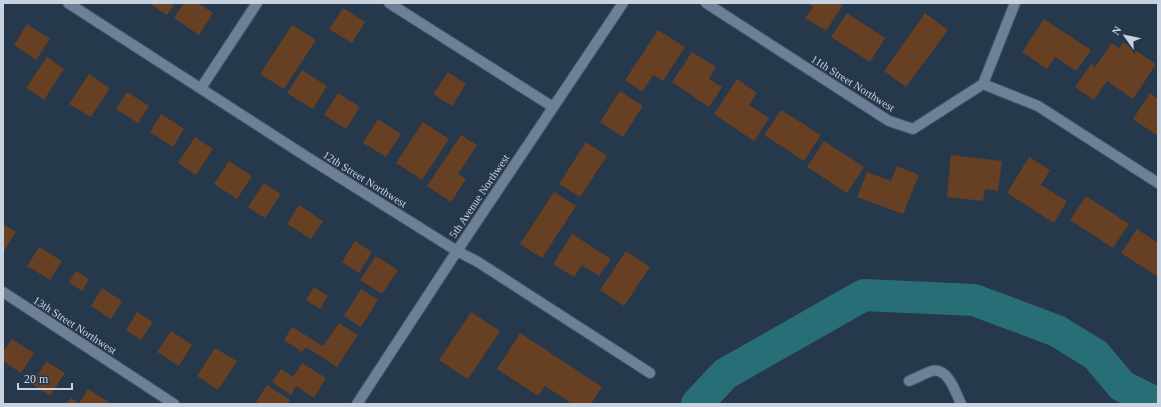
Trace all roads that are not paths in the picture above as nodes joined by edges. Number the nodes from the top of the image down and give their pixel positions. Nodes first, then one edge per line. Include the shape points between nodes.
1 (68, 3) edge
2 (257, 3) edge
3 (389, 3) edge
4 (623, 3) edge
5 (706, 3) edge
6 (1014, 3) edge
7 (983, 84) junction
8 (201, 88) junction
9 (553, 107) junction
10 (1158, 183) edge
11 (457, 251) junction
12 (3, 292) edge
13 (650, 373) dead end
14 (909, 380) dead end
15 (174, 404) edge
16 (357, 404) edge
17 (961, 404) edge

1 - 8 street, 12th Street Northwest
2 - 8 street
3 - 9 street
4 - 9 street, 5th Avenue Northwest
5 - 7 street, 11th Street Northwest via 889,121 913,129
6 - 7 street
7 - 10 street via 1038,106
8 - 11 street, 12th Street Northwest
9 - 11 street, 5th Avenue Northwest
11 - 13 street, 12th Street Northwest
11 - 16 street, 5th Avenue Northwest
12 - 15 street, 13th Street Northwest
14 - 17 street via 934,371 942,373 948,378

